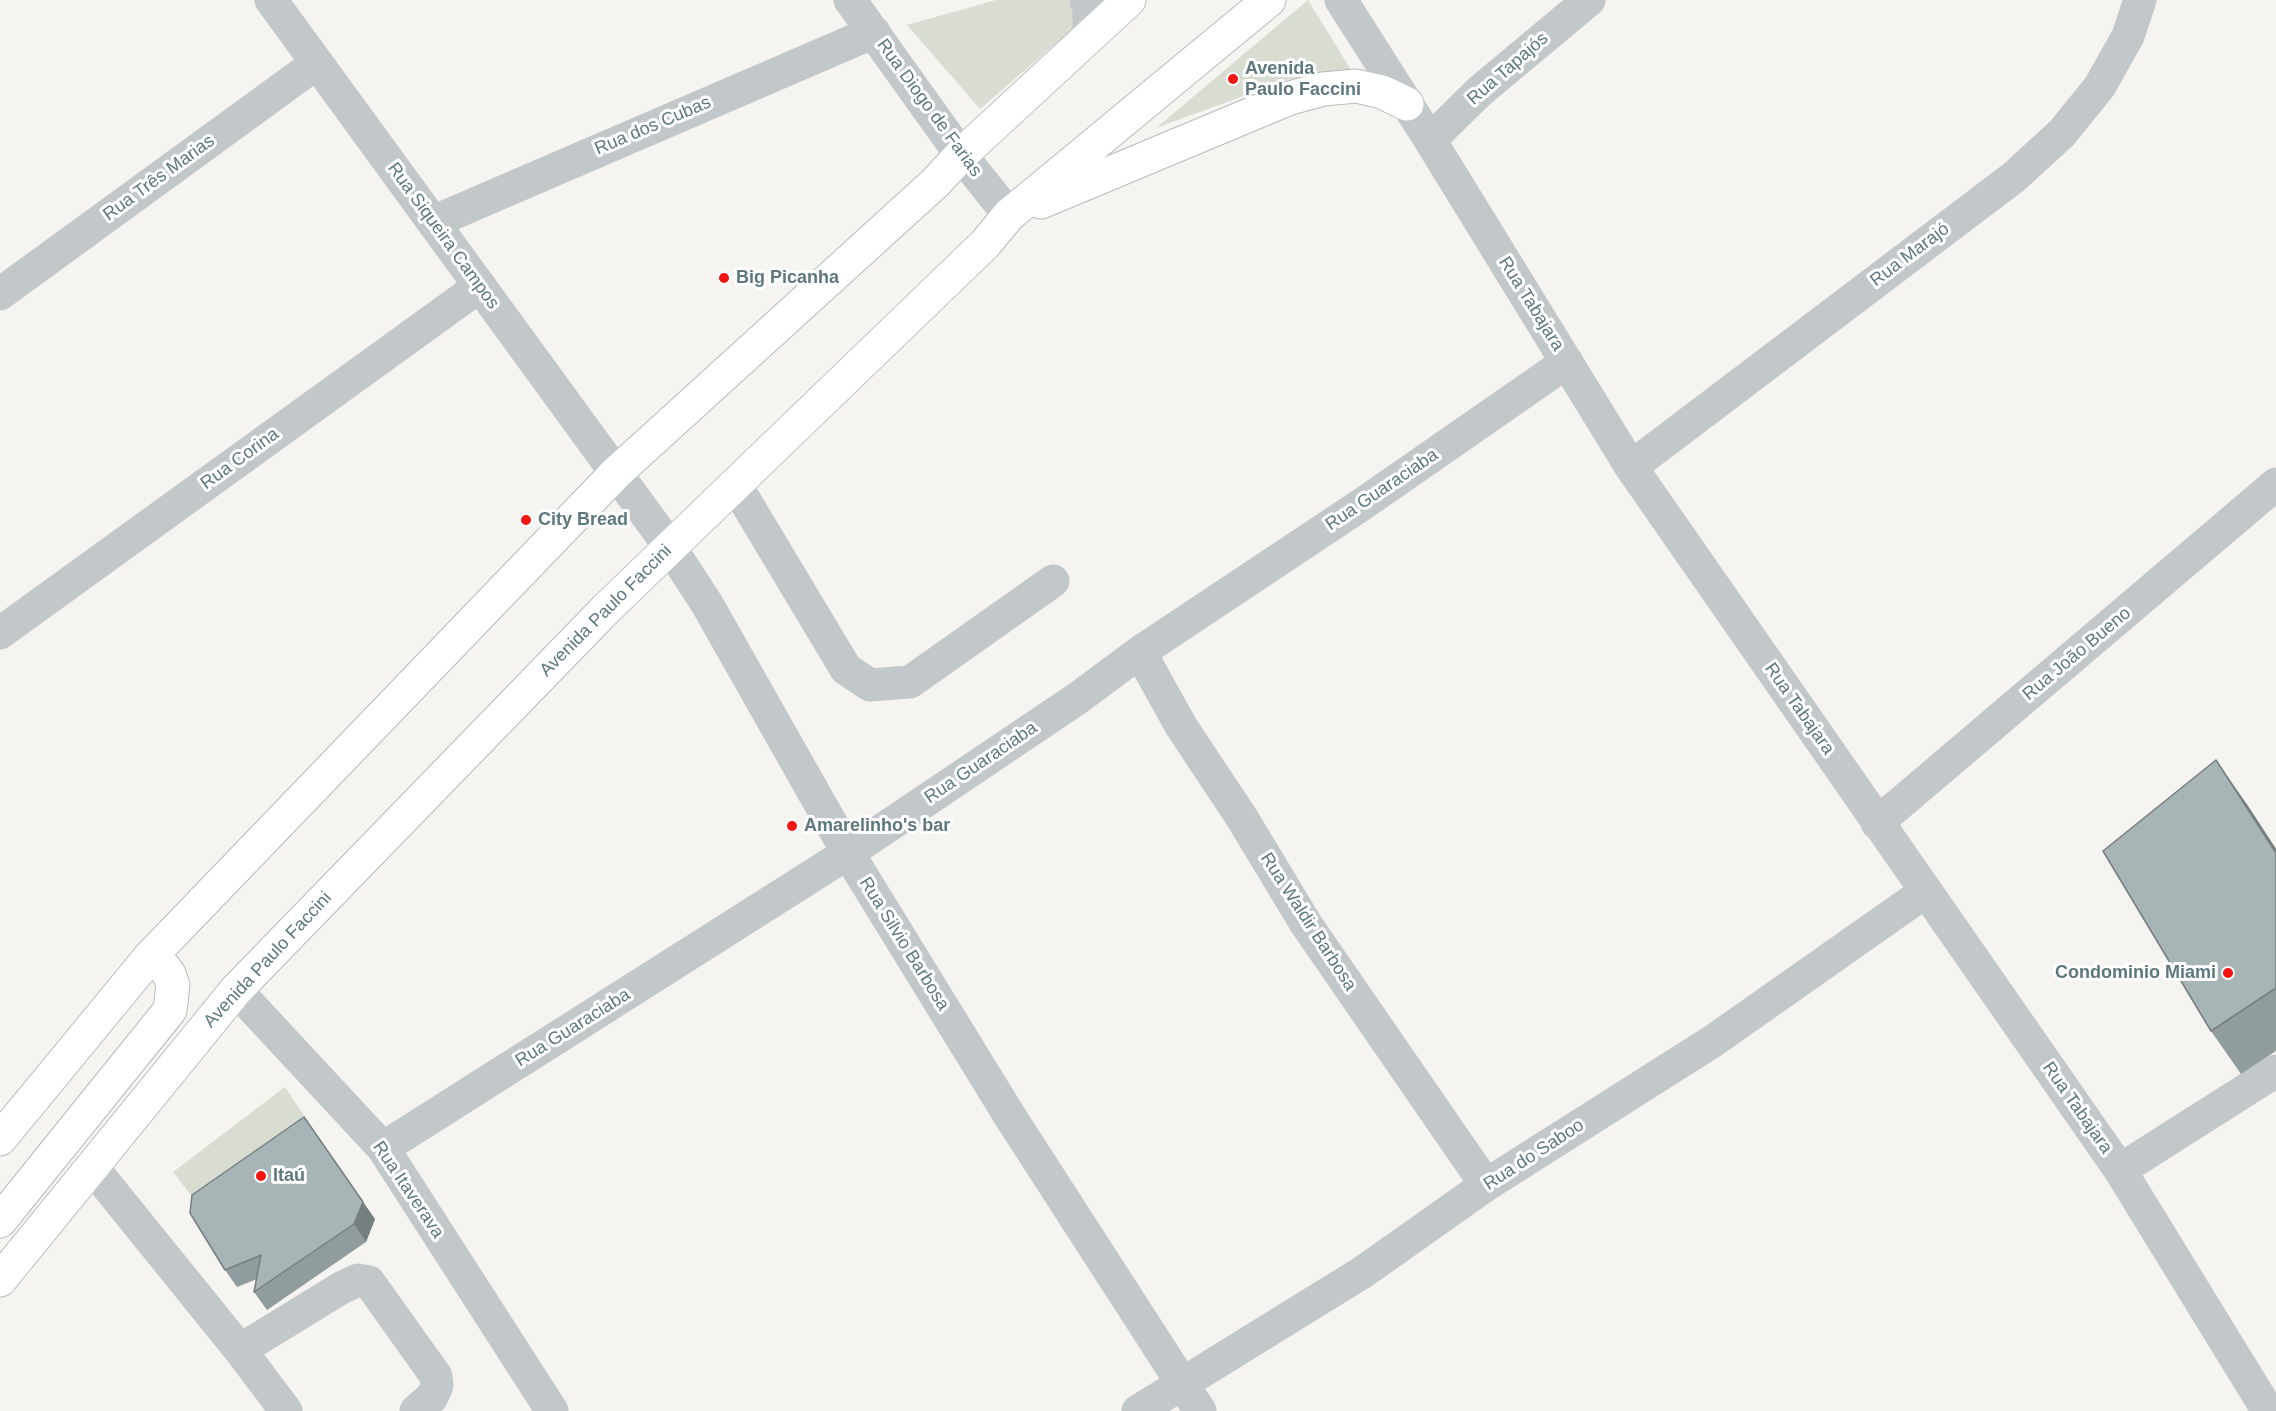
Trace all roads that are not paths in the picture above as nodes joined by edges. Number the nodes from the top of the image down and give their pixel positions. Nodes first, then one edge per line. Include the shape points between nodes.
1 (850, 0) edge
2 (1086, 0) edge
3 (1129, 0) edge
4 (1269, 0) edge
5 (1341, 0) edge
6 (1589, 0) edge
7 (2140, 0) edge
8 (275, 1) edge
9 (874, 32) junction
10 (1089, 36) junction
11 (317, 63) junction
12 (1407, 104) junction
13 (1430, 140) junction
14 (961, 155) junction
15 (1009, 215) junction
16 (433, 222) junction
17 (480, 286) junction
18 (0, 294) edge
19 (1567, 362) junction
20 (1631, 467) junction
21 (616, 473) junction
22 (735, 484) junction
23 (2276, 484) edge
24 (670, 547) junction
25 (1053, 581) dead end
26 (0, 633) edge
27 (1140, 652) junction
28 (1877, 823) junction
29 (848, 853) junction
30 (1925, 892) junction
31 (149, 958) junction
32 (236, 990) junction
33 (2276, 1071) edge
34 (3, 1131) edge
35 (383, 1148) junction
36 (92, 1167) junction
37 (2120, 1170) junction
38 (1486, 1185) junction
39 (0, 1221) edge
40 (0, 1280) edge
41 (240, 1350) junction
42 (1181, 1384) junction
43 (286, 1411) edge
44 (416, 1411) edge
45 (552, 1411) edge
46 (1138, 1411) edge
47 (1200, 1411) edge
48 (2268, 1411) edge

1 - 9 street, Rua Diogo de Farias
2 - 10 street
3 - 10 main road
4 - 15 main road, Avenida Paulo Faccini
5 - 12 street, Rua Tabajara
6 - 13 street, Rua Tapajós via 1480,91
7 - 20 street, Rua Marajó via 2128,36 2100,86 2062,133 2014,177
8 - 11 street, Rua Siqueira Campos
9 - 14 street, Rua Diogo de Farias
9 - 16 street, Rua dos Cubas
10 - 14 main road
11 - 16 street, Rua Siqueira Campos
11 - 18 street, Rua Três Marias
12 - 13 street, Rua Tabajara
12 - 15 main road via 1356,86 1290,98
13 - 19 street, Rua Tabajara
14 - 15 street, Rua Diogo de Farias
14 - 21 main road
15 - 22 main road, Avenida Paulo Faccini via 985,244
16 - 17 street, Rua Siqueira Campos
17 - 21 street, Rua Siqueira Campos
17 - 26 street, Rua Corina
19 - 20 street, Rua Tabajara
19 - 27 street, Rua Guaraciaba
20 - 28 street, Rua Tabajara
21 - 24 street, Rua Silvio Barbosa
21 - 31 main road
22 - 24 main road, Avenida Paulo Faccini
22 - 25 street via 846,669 870,685 910,682
23 - 28 street, Rua João Bueno
24 - 29 street, Rua Silvio Barbosa via 707,604
24 - 32 main road, Avenida Paulo Faccini
27 - 29 street, Rua Guaraciaba
27 - 38 street, Rua Waldir Barbosa via 1181,726 1306,924
28 - 30 street, Rua Tabajara
29 - 35 street, Rua Guaraciaba
29 - 42 street, Rua Silvio Barbosa
30 - 37 street, Rua Tabajara
30 - 38 street, Rua do Saboo via 1713,1041
31 - 34 main road
31 - 39 main road via 160,964 173,985 170,1010
32 - 35 street, Rua Itaverava
32 - 36 main road, Avenida Paulo Faccini
33 - 37 street
35 - 45 street, Rua Itaverava
36 - 40 main road, Avenida Paulo Faccini
36 - 41 street
37 - 48 street, Rua Tabajara
38 - 42 street, Rua do Saboo via 1363,1272
41 - 43 street
41 - 44 street via 341,1288 358,1280 369,1282 436,1376 432,1397
42 - 46 street, Rua do Saboo
42 - 47 street, Rua Silvio Barbosa

